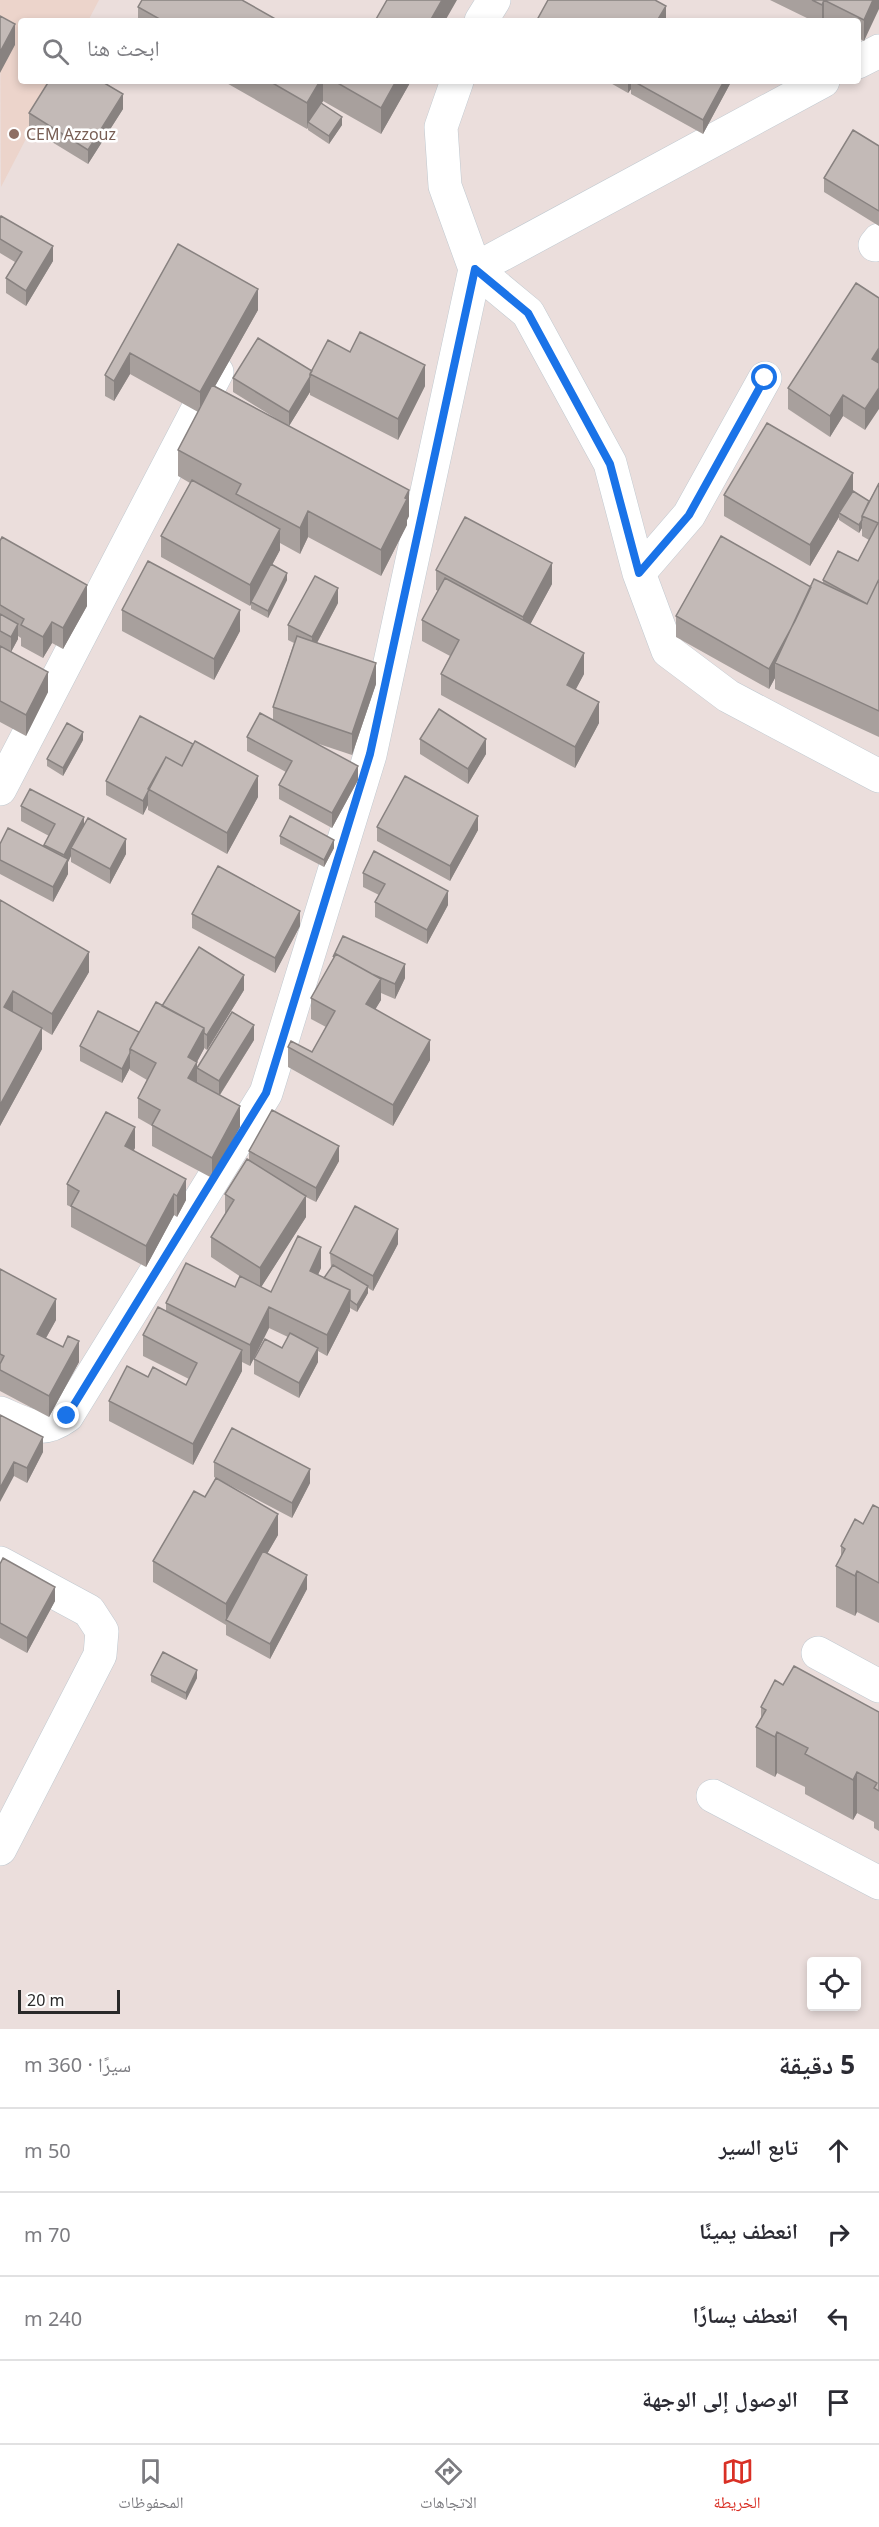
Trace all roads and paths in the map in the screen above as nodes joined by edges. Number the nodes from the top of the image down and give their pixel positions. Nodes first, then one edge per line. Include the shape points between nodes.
1 (494, 0) edge
2 (484, 18) edge
3 (879, 51) edge
4 (861, 60) edge
5 (456, 84) edge
6 (817, 84) edge
7 (475, 269) junction
8 (234, 342) edge
9 (765, 378) dead end
10 (639, 573) junction
11 (879, 776) edge
12 (0, 789) edge
13 (0, 1413) edge
14 (0, 1563) edge
15 (818, 1653) dead end
16 (879, 1686) edge
17 (713, 1796) dead end
18 (0, 1849) edge
19 (879, 1883) edge

1 - 2 street
3 - 4 street
5 - 7 street via 441,127 445,186
6 - 7 street
7 - 10 street via 528,313 610,464
7 - 13 street via 370,754 266,1093 67,1416 52,1427 32,1427
8 - 12 street
9 - 10 street via 689,515
10 - 11 street via 668,651 728,696
14 - 18 street via 89,1611 102,1631 100,1655
15 - 16 street
17 - 19 street

